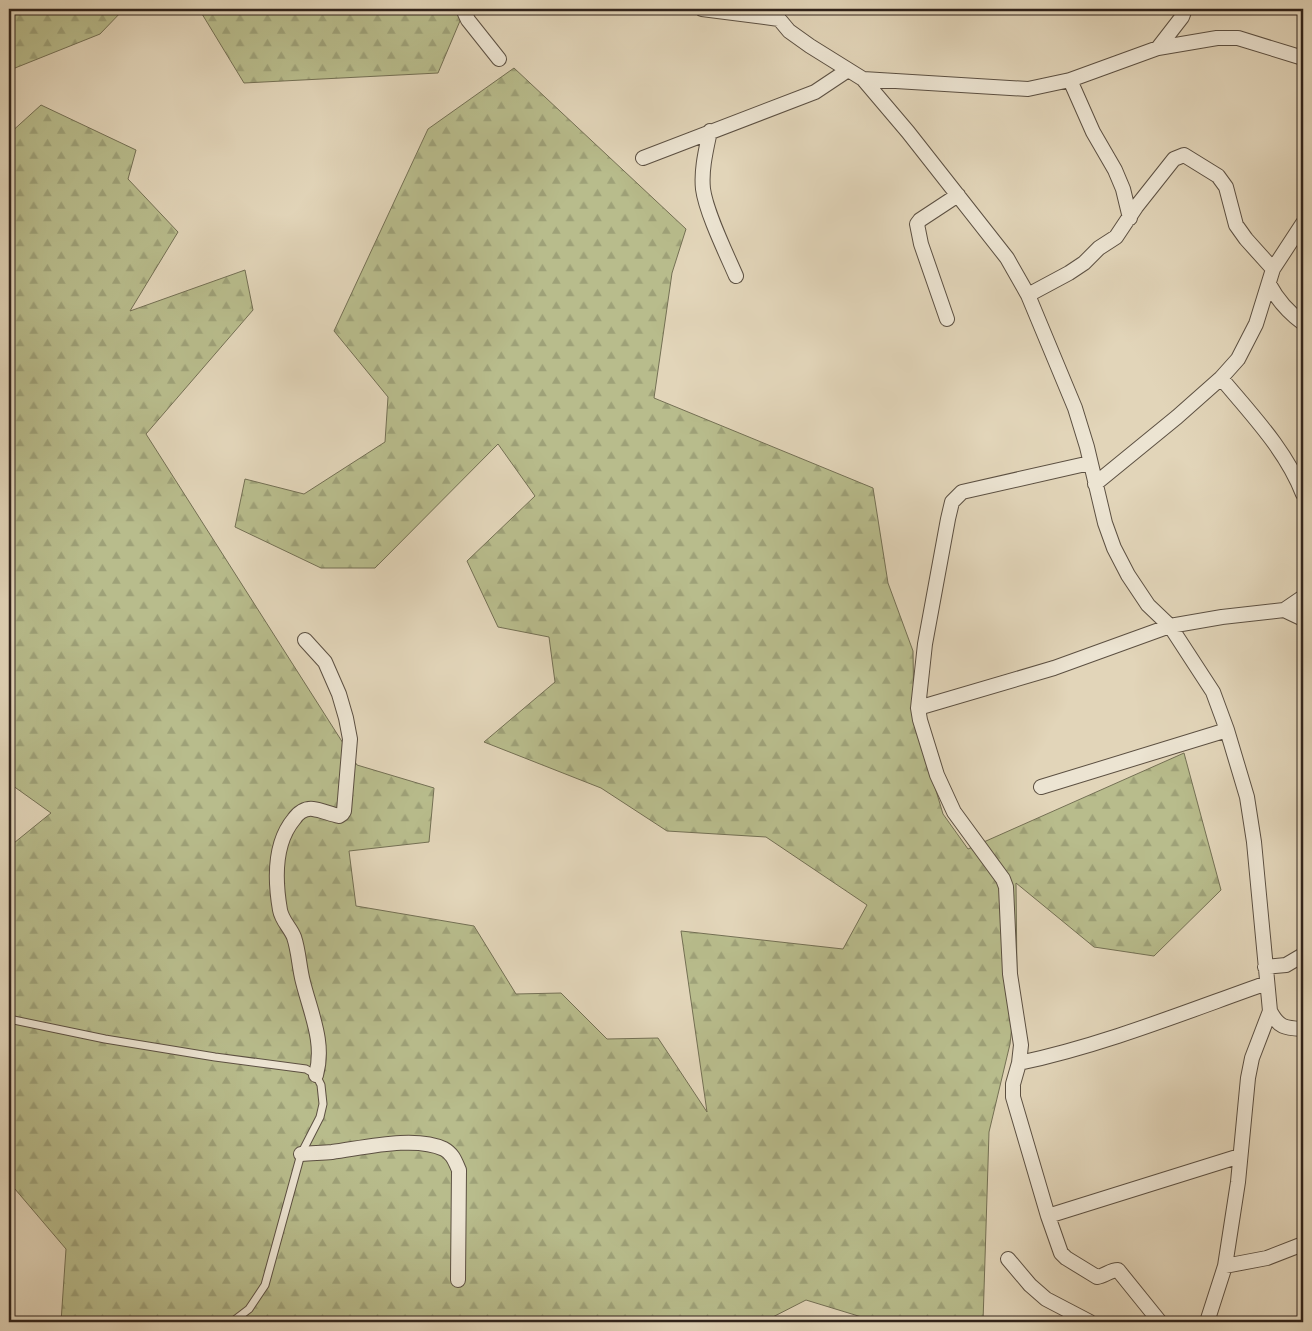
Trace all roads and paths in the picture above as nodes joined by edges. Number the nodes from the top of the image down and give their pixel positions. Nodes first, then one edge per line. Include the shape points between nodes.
1 (463, 9) edge
2 (702, 9) edge
3 (1185, 9) edge
4 (777, 14) edge
5 (1158, 48) junction
6 (1303, 58) edge
7 (500, 59) dead end
8 (848, 70) junction
9 (863, 79) junction
10 (1070, 80) junction
11 (710, 131) junction
12 (643, 158) dead end
13 (958, 195) junction
14 (1130, 218) junction
15 (1303, 224) edge
16 (1273, 269) junction
17 (736, 276) dead end
18 (1269, 284) junction
19 (1028, 294) junction
20 (947, 319) dead end
21 (1303, 323) edge
22 (1220, 378) junction
23 (1090, 463) junction
24 (1095, 484) junction
25 (1303, 494) edge
26 (1303, 597) edge
27 (1284, 610) junction
28 (1303, 619) edge
29 (1170, 626) junction
30 (305, 640) dead end
31 (918, 708) junction
32 (1228, 730) junction
33 (1041, 787) dead end
34 (1303, 955) edge
35 (1265, 966) junction
36 (1267, 982) junction
37 (1270, 1011) junction
38 (9, 1019) edge
39 (1303, 1029) edge
40 (1019, 1063) junction
41 (316, 1075) junction
42 (301, 1154) junction
43 (1240, 1156) junction
44 (1048, 1216) junction
45 (1303, 1244) edge
46 (1008, 1259) dead end
47 (1225, 1266) junction
48 (458, 1280) dead end
49 (232, 1322) edge
50 (1090, 1322) edge
51 (1160, 1322) edge
52 (1207, 1322) edge

1 - 7 street via 468,20
2 - 4 street
3 - 5 street
4 - 8 street via 790,31
5 - 6 street via 1217,38 1238,38
5 - 10 street
8 - 9 street
8 - 11 street via 815,92
9 - 10 street via 1028,89
9 - 13 street
10 - 14 street via 1093,132 1116,170
11 - 12 street
11 - 17 street via 703,190
13 - 19 street via 1007,258
13 - 20 street via 917,224 920,244
14 - 16 street via 1174,159 1184,155 1218,176 1226,186 1236,225
14 - 19 street via 1116,237 1084,263
15 - 16 street
16 - 18 street
18 - 21 street via 1290,314
18 - 22 street via 1249,340 1238,359
19 - 23 street via 1075,408
22 - 24 street
22 - 25 street via 1284,456 1297,476
23 - 24 street
23 - 31 street via 962,492 952,502 925,644
24 - 29 street via 1114,548 1128,575 1148,604
26 - 27 street
27 - 28 street
27 - 29 street
29 - 31 street via 1054,668
29 - 32 street via 1213,692
30 - 41 street via 329,670 339,694 350,739 344,811 339,816 312,808 302,811 289,825 278,856 280,911 296,944 320,1046
31 - 40 street via 938,775 954,812 1003,878 1006,887 1010,974 1021,1045
32 - 33 street
32 - 35 street via 1247,797
34 - 35 street via 1286,965
35 - 36 street
36 - 37 street
36 - 40 street via 1121,1035
37 - 39 street via 1284,1028
37 - 43 street via 1252,1058
38 - 41 lane via 105,1040 306,1069
40 - 44 street via 1013,1097
41 - 42 lane via 321,1085 323,1104
42 - 48 street via 390,1144 432,1144 453,1156 459,1170
42 - 49 lane via 266,1285 249,1309
43 - 44 street
43 - 47 street
44 - 51 street via 1066,1258 1097,1277 1118,1270
45 - 47 street via 1267,1258
46 - 50 street via 1046,1299
47 - 52 street

